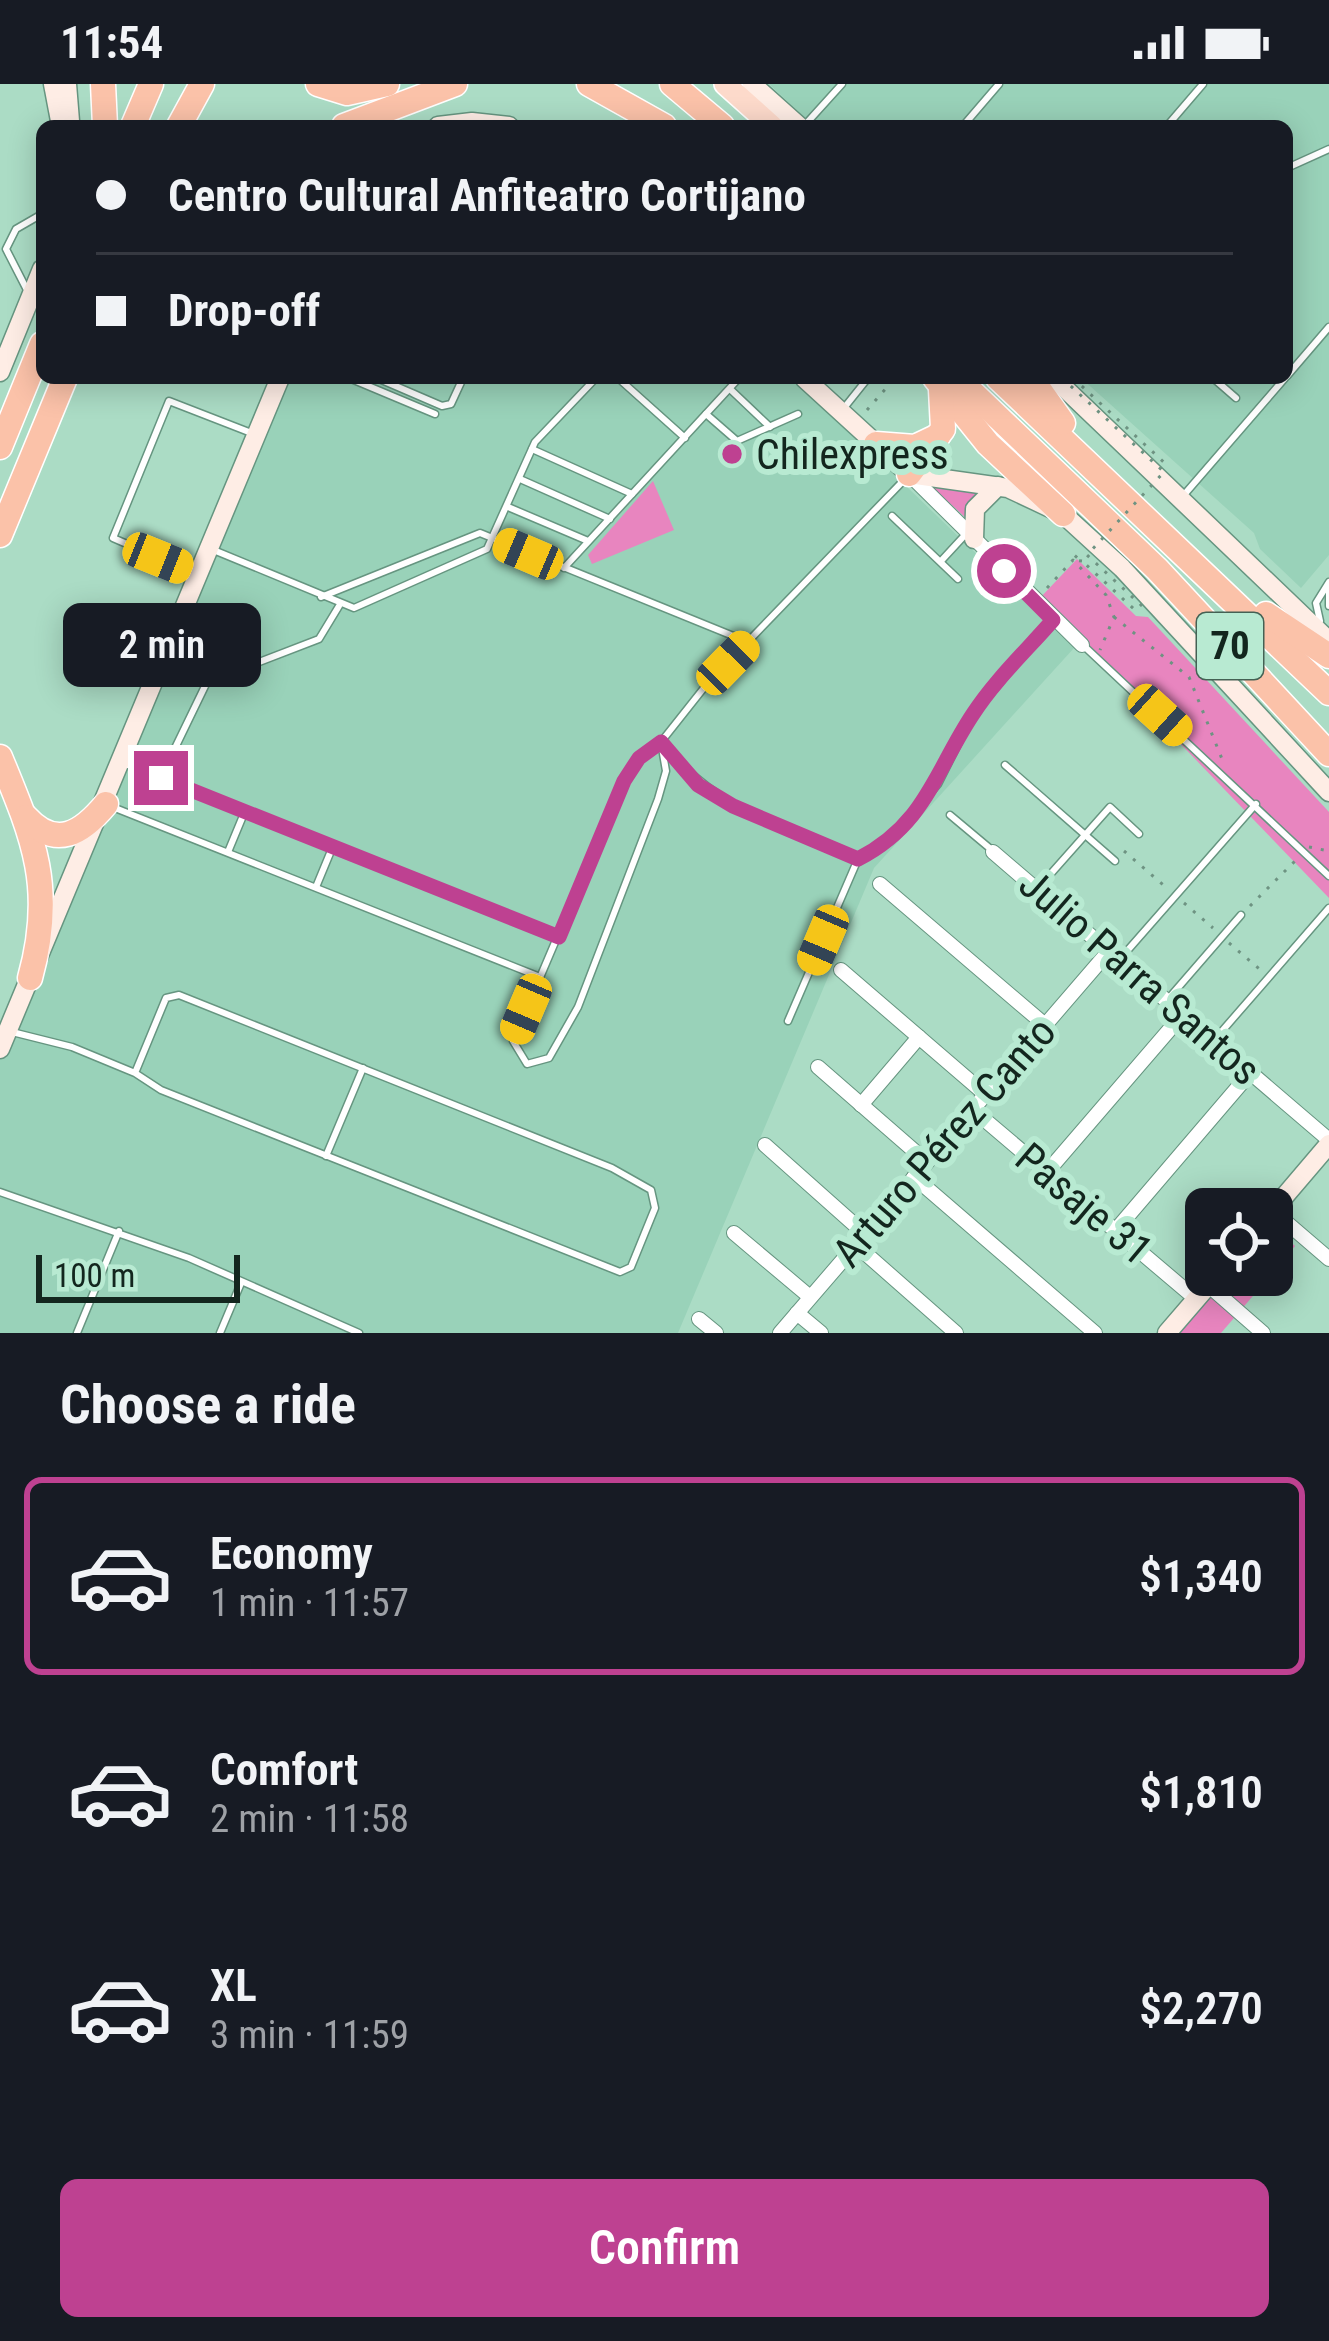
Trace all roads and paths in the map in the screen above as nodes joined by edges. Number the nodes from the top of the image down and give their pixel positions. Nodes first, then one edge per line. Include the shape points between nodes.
1 (52, 84) edge
2 (68, 84) edge
3 (103, 84) edge
4 (151, 84) edge
5 (187, 84) edge
6 (202, 84) edge
7 (318, 84) edge
8 (387, 84) edge
9 (455, 84) edge
10 (590, 84) edge
11 (629, 84) edge
12 (672, 84) edge
13 (691, 84) edge
14 (725, 84) edge
15 (752, 84) edge
16 (842, 84) edge
17 (999, 84) edge
18 (1203, 84) edge
19 (63, 120) edge
20 (65, 120) edge
21 (105, 120) edge
22 (136, 120) edge
23 (172, 120) edge
24 (182, 120) edge
25 (360, 120) edge
26 (653, 120) edge
27 (673, 120) edge
28 (715, 120) edge
29 (728, 120) edge
30 (765, 120) edge
31 (795, 120) edge
32 (808, 120) edge
33 (968, 120) edge
34 (1172, 120) edge
35 (1329, 149) edge
36 (1293, 166) edge
37 (36, 218) edge
38 (0, 232) edge
39 (10, 238) junction
40 (36, 285) edge
41 (31, 299) junction
42 (1329, 327) edge
43 (36, 359) edge
44 (1293, 369) edge
45 (0, 372) edge
46 (63, 384) edge
47 (277, 384) edge
48 (363, 384) edge
49 (391, 384) edge
50 (460, 384) edge
51 (591, 384) edge
52 (625, 384) edge
53 (735, 384) edge
54 (810, 384) edge
55 (865, 384) edge
56 (888, 384) edge
57 (944, 384) edge
58 (947, 384) edge
59 (949, 384) edge
60 (1005, 384) edge
61 (1035, 384) edge
62 (1071, 384) edge
63 (1071, 384) edge
64 (1072, 384) edge
65 (1220, 384) edge
66 (1280, 384) edge
67 (730, 389) junction
68 (1236, 398) dead end
69 (434, 414) dead end
70 (706, 414) junction
71 (799, 414) dead end
72 (847, 419) junction
73 (770, 427) junction
74 (940, 434) junction
75 (256, 435) junction
76 (685, 438) junction
77 (876, 444) junction
78 (0, 447) edge
79 (532, 449) junction
80 (1092, 464) junction
81 (1169, 467) dead end
82 (909, 474) junction
83 (520, 478) junction
84 (998, 486) junction
85 (632, 494) junction
86 (1180, 498) junction
87 (508, 507) junction
88 (1063, 514) junction
89 (892, 515) dead end
90 (610, 519) junction
91 (0, 535) edge
92 (971, 536) junction
93 (492, 538) junction
94 (589, 542) junction
95 (209, 548) junction
96 (1082, 561) dead end
97 (941, 562) junction
98 (564, 568) junction
99 (200, 575) junction
100 (1212, 577) junction
101 (958, 579) dead end
102 (1329, 586) edge
103 (322, 597) junction
104 (1035, 602) junction
105 (339, 606) junction
106 (1329, 606) edge
107 (1114, 617) junction
108 (1053, 620) junction
109 (1329, 637) edge
110 (748, 642) junction
111 (1082, 645) joint
112 (1329, 656) edge
113 (1096, 657) junction
114 (1329, 692) edge
115 (661, 742) junction
116 (1329, 754) edge
117 (0, 757) edge
118 (123, 763) junction
119 (1004, 765) dead end
120 (1224, 772) junction
121 (161, 778) junction
122 (1329, 792) edge
123 (106, 804) junction
124 (1256, 804) junction
125 (245, 812) junction
126 (24, 815) junction
127 (950, 815) dead end
128 (1139, 834) dead end
129 (1085, 835) junction
130 (333, 847) junction
131 (1329, 851) edge
132 (228, 852) junction
133 (993, 852) joint
134 (1304, 852) junction
135 (858, 859) junction
136 (1115, 861) joint
137 (1329, 876) edge
138 (880, 884) dead end
139 (316, 887) junction
140 (1037, 890) junction
141 (1176, 896) junction
142 (1329, 908) edge
143 (1241, 915) joint
144 (559, 937) junction
145 (1222, 937) junction
146 (1114, 955) junction
147 (841, 970) dead end
148 (30, 977) junction
149 (541, 977) junction
150 (1269, 977) junction
151 (1167, 1001) junction
152 (1183, 1014) junction
153 (788, 1021) dead end
154 (1045, 1025) junction
155 (2, 1036) edge
156 (919, 1037) junction
157 (1214, 1040) junction
158 (818, 1067) dead end
159 (363, 1068) junction
160 (1251, 1072) junction
161 (135, 1073) junction
162 (986, 1094) junction
163 (861, 1105) junction
164 (973, 1109) junction
165 (1329, 1142) edge
166 (765, 1145) dead end
167 (326, 1156) junction
168 (927, 1162) junction
169 (1047, 1172) junction
170 (914, 1177) junction
171 (1290, 1188) edge
172 (0, 1192) edge
173 (1293, 1228) edge
174 (119, 1231) junction
175 (1115, 1231) junction
176 (734, 1233) dead end
177 (860, 1239) junction
178 (1329, 1259) edge
179 (1185, 1273) edge
180 (241, 1282) junction
181 (1198, 1296) edge
182 (1219, 1296) edge
183 (810, 1298) junction
184 (797, 1313) junction
185 (699, 1318) dead end
186 (77, 1333) edge
187 (220, 1333) edge
188 (359, 1333) edge
189 (716, 1333) edge
190 (780, 1333) edge
191 (820, 1333) edge
192 (956, 1333) edge
193 (1095, 1333) edge
194 (1167, 1333) edge
195 (1263, 1333) edge

1 - 19 main road
2 - 20 main road
3 - 21 highway
4 - 22 highway
5 - 23 highway
6 - 24 highway
7 - 8 highway via 347,93
9 - 25 highway
10 - 26 highway
11 - 27 highway
12 - 28 highway
13 - 29 highway
14 - 30 main road
15 - 31 main road
16 - 32 lane
17 - 33 lane
18 - 34 lane
35 - 36 lane
37 - 39 lane
38 - 39 lane
39 - 41 lane via 8,259
40 - 41 main road
41 - 45 main road
42 - 44 lane
43 - 78 highway
46 - 91 highway
47 - 75 main road
48 - 69 lane
49 - 50 lane via 442,406
51 - 79 lane
52 - 76 lane
53 - 67 lane
54 - 72 main road
55 - 72 lane
56 - 72 path
57 - 74 highway
58 - 88 highway via 988,444
59 - 116 highway, 70 via 1157,569
60 - 80 highway, 70
61 - 80 highway
62 - 86 main road
63 - 96 path, bridge via 1164,472 1087,555 1141,604 1135,610
64 - 81 path, bridge
65 - 68 lane
66 - 86 lane
67 - 70 lane
67 - 73 lane
70 - 73 lane via 737,441
70 - 76 lane
71 - 73 lane
72 - 77 main road
74 - 77 highway via 915,447
74 - 82 highway
75 - 95 main road
75 - 99 lane via 169,401 113,538
76 - 85 lane
77 - 82 main road
79 - 83 lane
79 - 85 lane
80 - 100 highway, 70
82 - 84 main road
82 - 92 street
82 - 110 lane
83 - 87 lane
83 - 90 lane
84 - 88 main road
84 - 92 main road via 975,509
85 - 90 lane
86 - 109 main road
87 - 93 lane
87 - 94 lane
88 - 122 main road
89 - 97 lane
90 - 94 lane
92 - 97 lane
92 - 104 street
93 - 98 lane
93 - 103 lane via 473,533
93 - 105 lane via 483,552 367,604
94 - 98 lane
95 - 99 main road
95 - 103 lane
97 - 101 lane
98 - 110 lane
99 - 118 main road
100 - 112 highway
100 - 114 highway, 70
102 - 106 lane
102 - 109 lane via 1315,612
103 - 105 lane
104 - 107 path via 1073,560 1106,595
104 - 108 street
105 - 121 lane via 319,639 206,682
107 - 113 path
107 - 120 path via 1189,677
108 - 111 street
108 - 135 lane via 973,714 938,784 885,845
110 - 115 lane
111 - 113 lane
113 - 120 lane
115 - 135 lane via 698,785 733,806
115 - 144 lane via 624,781
115 - 149 lane via 666,771 658,799 586,986 560,1043 537,1065 527,1064 513,1041
117 - 126 highway
118 - 121 lane
118 - 123 main road
119 - 129 lane
120 - 124 lane
121 - 125 lane
123 - 126 highway via 67,836 45,834
123 - 132 lane
123 - 148 main road
124 - 134 lane
124 - 141 lane
125 - 130 lane
125 - 132 lane
126 - 148 highway via 44,892
127 - 133 lane, Julio Parra Santos
128 - 129 lane via 1110,807
129 - 136 lane
129 - 140 lane
130 - 139 lane
130 - 144 lane
131 - 134 path via 1312,845
132 - 139 lane
133 - 140 street, Julio Parra Santos
134 - 137 lane
134 - 143 path
135 - 153 lane
136 - 141 path via 1124,851
138 - 154 street
139 - 149 lane
140 - 146 street, Julio Parra Santos
141 - 145 path
141 - 146 lane
142 - 150 lane
143 - 145 lane
144 - 149 lane
145 - 150 path
145 - 151 lane
146 - 151 street, Julio Parra Santos
146 - 154 street, Arturo Pérez Canto
147 - 156 street
148 - 155 main road
150 - 157 lane
151 - 152 street, Julio Parra Santos
152 - 157 street, Julio Parra Santos
152 - 169 street
154 - 162 street, Arturo Pérez Canto
155 - 161 lane via 72,1047
156 - 162 street
156 - 163 street
157 - 160 street, Julio Parra Santos
158 - 163 street
159 - 161 lane via 171,994
159 - 167 lane
159 - 167 lane via 644,1183 655,1208 631,1267 620,1272
160 - 165 street, Julio Parra Santos
160 - 175 street
161 - 167 lane
162 - 164 street, Arturo Pérez Canto
163 - 168 street
164 - 168 street, Arturo Pérez Canto
164 - 169 street, Pasaje 31
165 - 171 main road
166 - 177 street
168 - 170 street, Arturo Pérez Canto
169 - 175 street, Pasaje 31
170 - 177 street, Arturo Pérez Canto
170 - 193 street
172 - 174 lane
173 - 178 street
174 - 180 lane
174 - 186 lane
175 - 179 street, Pasaje 31
176 - 183 street
177 - 183 street, Arturo Pérez Canto
177 - 192 street
180 - 187 lane
180 - 188 lane
181 - 194 main road
182 - 195 street, Pasaje 31
183 - 184 street, Arturo Pérez Canto
184 - 190 street, Arturo Pérez Canto
184 - 191 street
185 - 189 street

